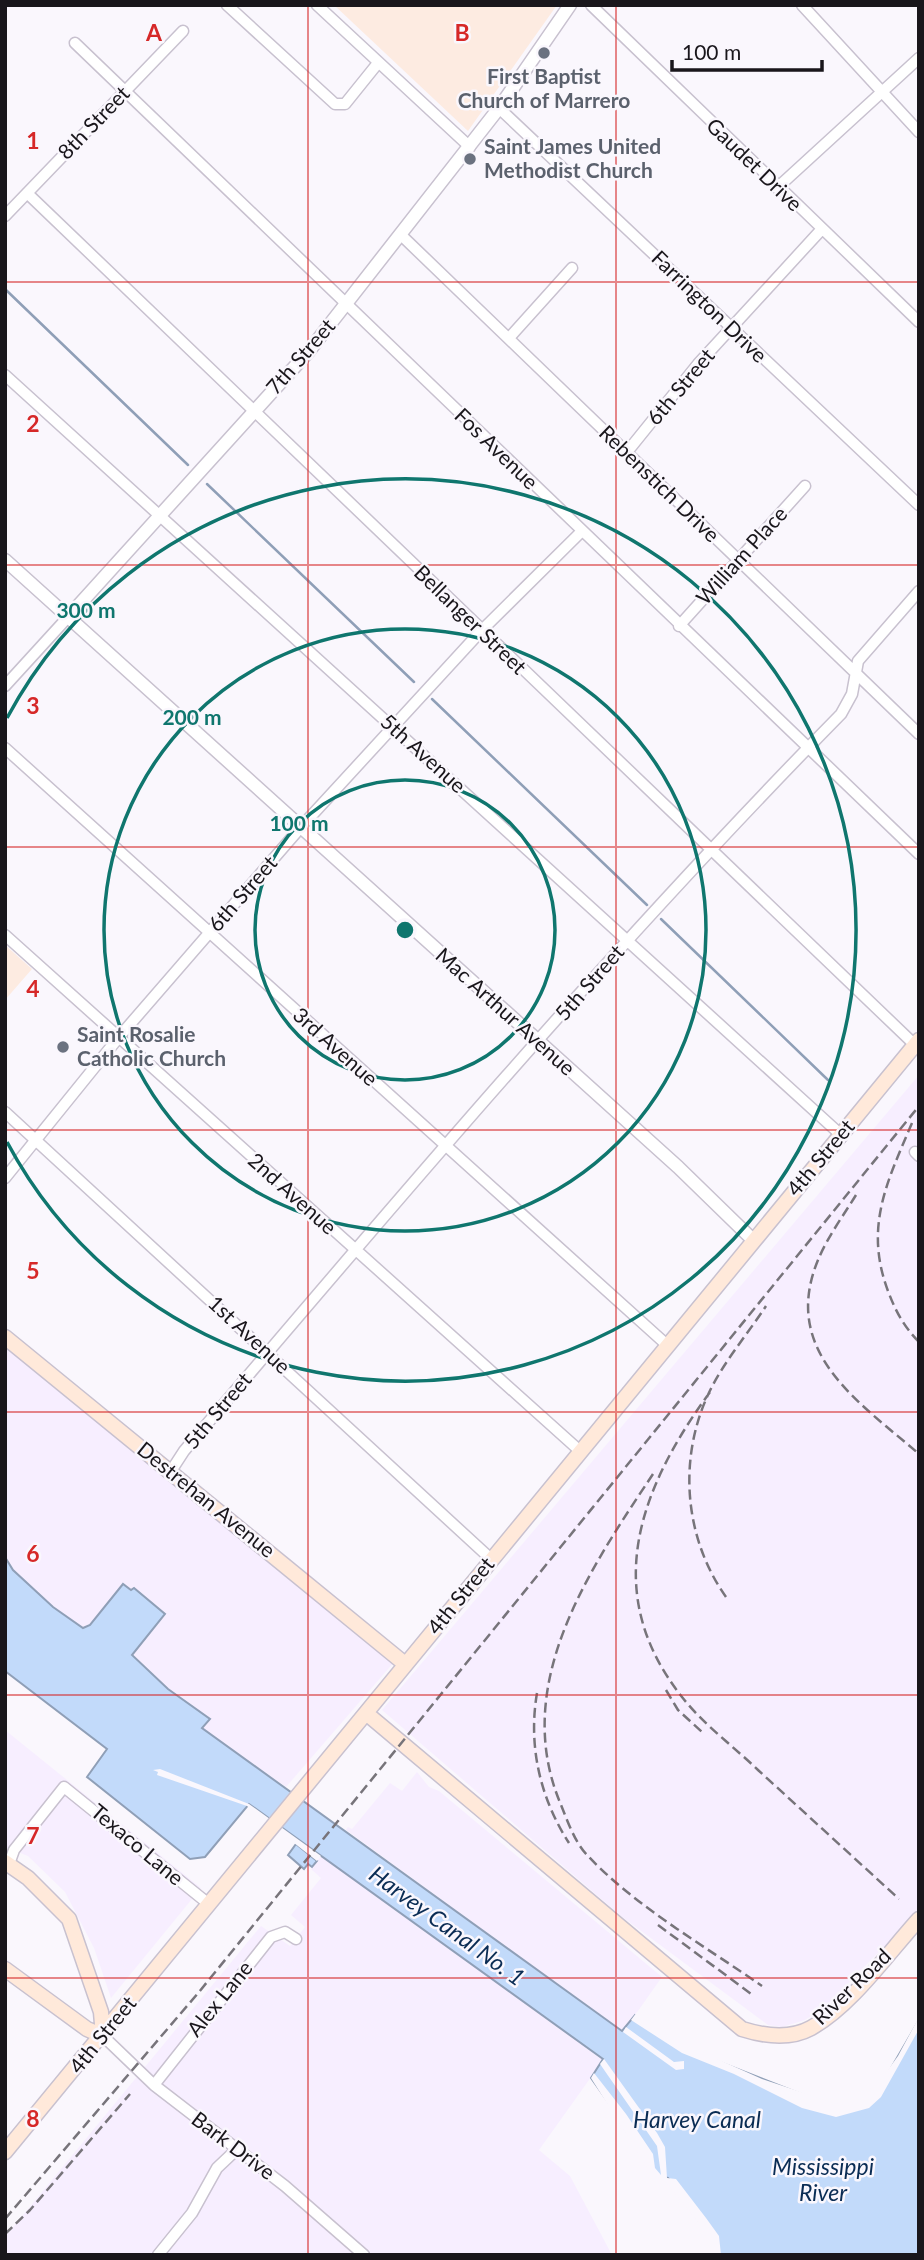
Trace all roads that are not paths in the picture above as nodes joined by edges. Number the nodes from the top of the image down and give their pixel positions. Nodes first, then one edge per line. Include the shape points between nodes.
1 (227, 5) edge
2 (317, 5) edge
3 (570, 5) edge
4 (591, 5) edge
5 (802, 5) edge
6 (183, 31) dead end
7 (75, 43) dead end
8 (919, 58) edge
9 (378, 62) junction
10 (126, 91) junction
11 (882, 92) junction
12 (499, 108) junction
13 (919, 132) edge
14 (470, 147) junction
15 (776, 188) junction
16 (27, 193) junction
17 (5, 216) edge
18 (821, 230) junction
19 (400, 233) junction
20 (572, 268) dead end
21 (345, 305) junction
22 (919, 322) edge
23 (731, 328) junction
24 (509, 338) junction
25 (5, 375) edge
26 (254, 411) junction
27 (627, 452) junction
28 (805, 486) dead end
29 (919, 505) edge
30 (160, 515) junction
31 (582, 531) junction
32 (5, 560) edge
33 (738, 560) junction
34 (919, 591) edge
35 (68, 617) junction
36 (679, 626) junction
37 (481, 631) junction
38 (856, 674) junction
39 (5, 686) edge
40 (391, 726) junction
41 (919, 734) edge
42 (5, 748) edge
43 (807, 748) junction
44 (301, 827) junction
45 (712, 849) junction
46 (919, 854) edge
47 (209, 933) junction
48 (5, 935) edge
49 (629, 939) junction
50 (119, 1037) junction
51 (538, 1042) junction
52 (917, 1042) edge
53 (5, 1112) edge
54 (840, 1134) junction
55 (36, 1140) junction
56 (446, 1147) junction
57 (5, 1178) edge
58 (753, 1240) junction
59 (355, 1250) junction
60 (5, 1338) edge
61 (667, 1345) junction
62 (268, 1352) junction
63 (580, 1451) junction
64 (171, 1471) junction
65 (491, 1559) junction
66 (405, 1664) junction
67 (366, 1713) junction
68 (7, 1863) edge
69 (209, 1905) junction
70 (919, 1919) edge
71 (296, 1939) dead end
72 (5, 1969) edge
73 (103, 2036) junction
74 (154, 2085) junction
75 (8, 2144) edge
76 (236, 2150) junction
77 (158, 2255) edge
78 (364, 2255) edge

1 - 9 street via 335,104 345,104
2 - 9 street
3 - 12 street, 7th Street
4 - 15 street, Gaudet Drive
5 - 11 street
6 - 10 street, 8th Street
7 - 10 street, Fos Avenue
8 - 11 street
9 - 14 street
10 - 16 street, 8th Street
10 - 21 street, Fos Avenue
11 - 13 street
11 - 15 street
12 - 14 street, 7th Street
12 - 23 street, Farrington Drive
14 - 19 street, 7th Street
15 - 18 street, Gaudet Drive
16 - 17 street, 8th Street
16 - 26 street, Bellanger Street
18 - 22 street, Gaudet Drive
18 - 23 street, 6th Street
19 - 21 street, 7th Street
19 - 24 street, Rebenstich Drive
20 - 24 street
21 - 26 street, 7th Street
21 - 31 street, Fos Avenue
23 - 27 street, 6th Street
23 - 29 street, Farrington Drive
24 - 27 street, Rebenstich Drive
25 - 30 street, 5th Avenue
26 - 30 street, 7th Street
26 - 37 street, Bellanger Street
27 - 33 street, Rebenstich Drive
28 - 33 street, William Place
30 - 35 street, 7th Street
30 - 40 street, 5th Avenue
31 - 36 street, Fos Avenue
31 - 37 street, 6th Street
32 - 35 street, Mac Arthur Avenue
33 - 36 street, William Place
33 - 38 street, Rebenstich Drive
34 - 38 street, 5th Street via 867,647
35 - 39 street, 7th Street
35 - 44 street, Mac Arthur Avenue
36 - 43 street, Fos Avenue
37 - 40 street, 6th Street
37 - 45 street, Bellanger Street
38 - 41 street, Rebenstich Drive
38 - 43 street, 5th Street via 841,714
40 - 44 street, 6th Street
40 - 49 street, 5th Avenue
42 - 47 street, 3rd Avenue
43 - 45 street, 5th Street
43 - 46 street, Fos Avenue
44 - 47 street, 6th Street
44 - 51 street, Mac Arthur Avenue
45 - 49 street, 5th Street
45 - 52 street, Bellanger Street
47 - 50 street, 6th Street
47 - 56 street, 3rd Avenue
48 - 50 street, 2nd Avenue
49 - 51 street, 5th Street
49 - 54 street, 5th Avenue
50 - 55 street, 6th Street
50 - 59 street, 2nd Avenue
51 - 56 street, 5th Street
51 - 58 street, Mac Arthur Avenue
52 - 54 main road, 4th Street
53 - 55 street, 1st Avenue
54 - 58 main road, 4th Street
55 - 57 street, 6th Street
55 - 62 street, 1st Avenue
56 - 59 street, 5th Street
56 - 61 street, 3rd Avenue
58 - 61 main road, 4th Street
59 - 62 street, 5th Street
59 - 63 street, 2nd Avenue
60 - 64 main road, Destrehan Avenue
61 - 63 main road, 4th Street
62 - 64 street, 5th Street
62 - 65 street, 1st Avenue
63 - 65 main road, 4th Street
64 - 66 main road, Destrehan Avenue
65 - 66 main road, 4th Street
66 - 67 main road, 4th Street
67 - 69 main road, 4th Street
67 - 70 main road, River Road via 742,2029 763,2036 787,2036 810,2029
68 - 69 street, Texaco Lane via 64,1787
68 - 73 main road via 29,1878 69,1919 101,2012
69 - 73 main road, 4th Street
71 - 74 street, Alex Lane via 285,1932 271,1937
72 - 73 main road
73 - 74 street, Bark Drive
73 - 75 main road, 4th Street
74 - 76 street, Bark Drive
76 - 77 street via 217,2168 192,2213
76 - 78 street, Bark Drive

